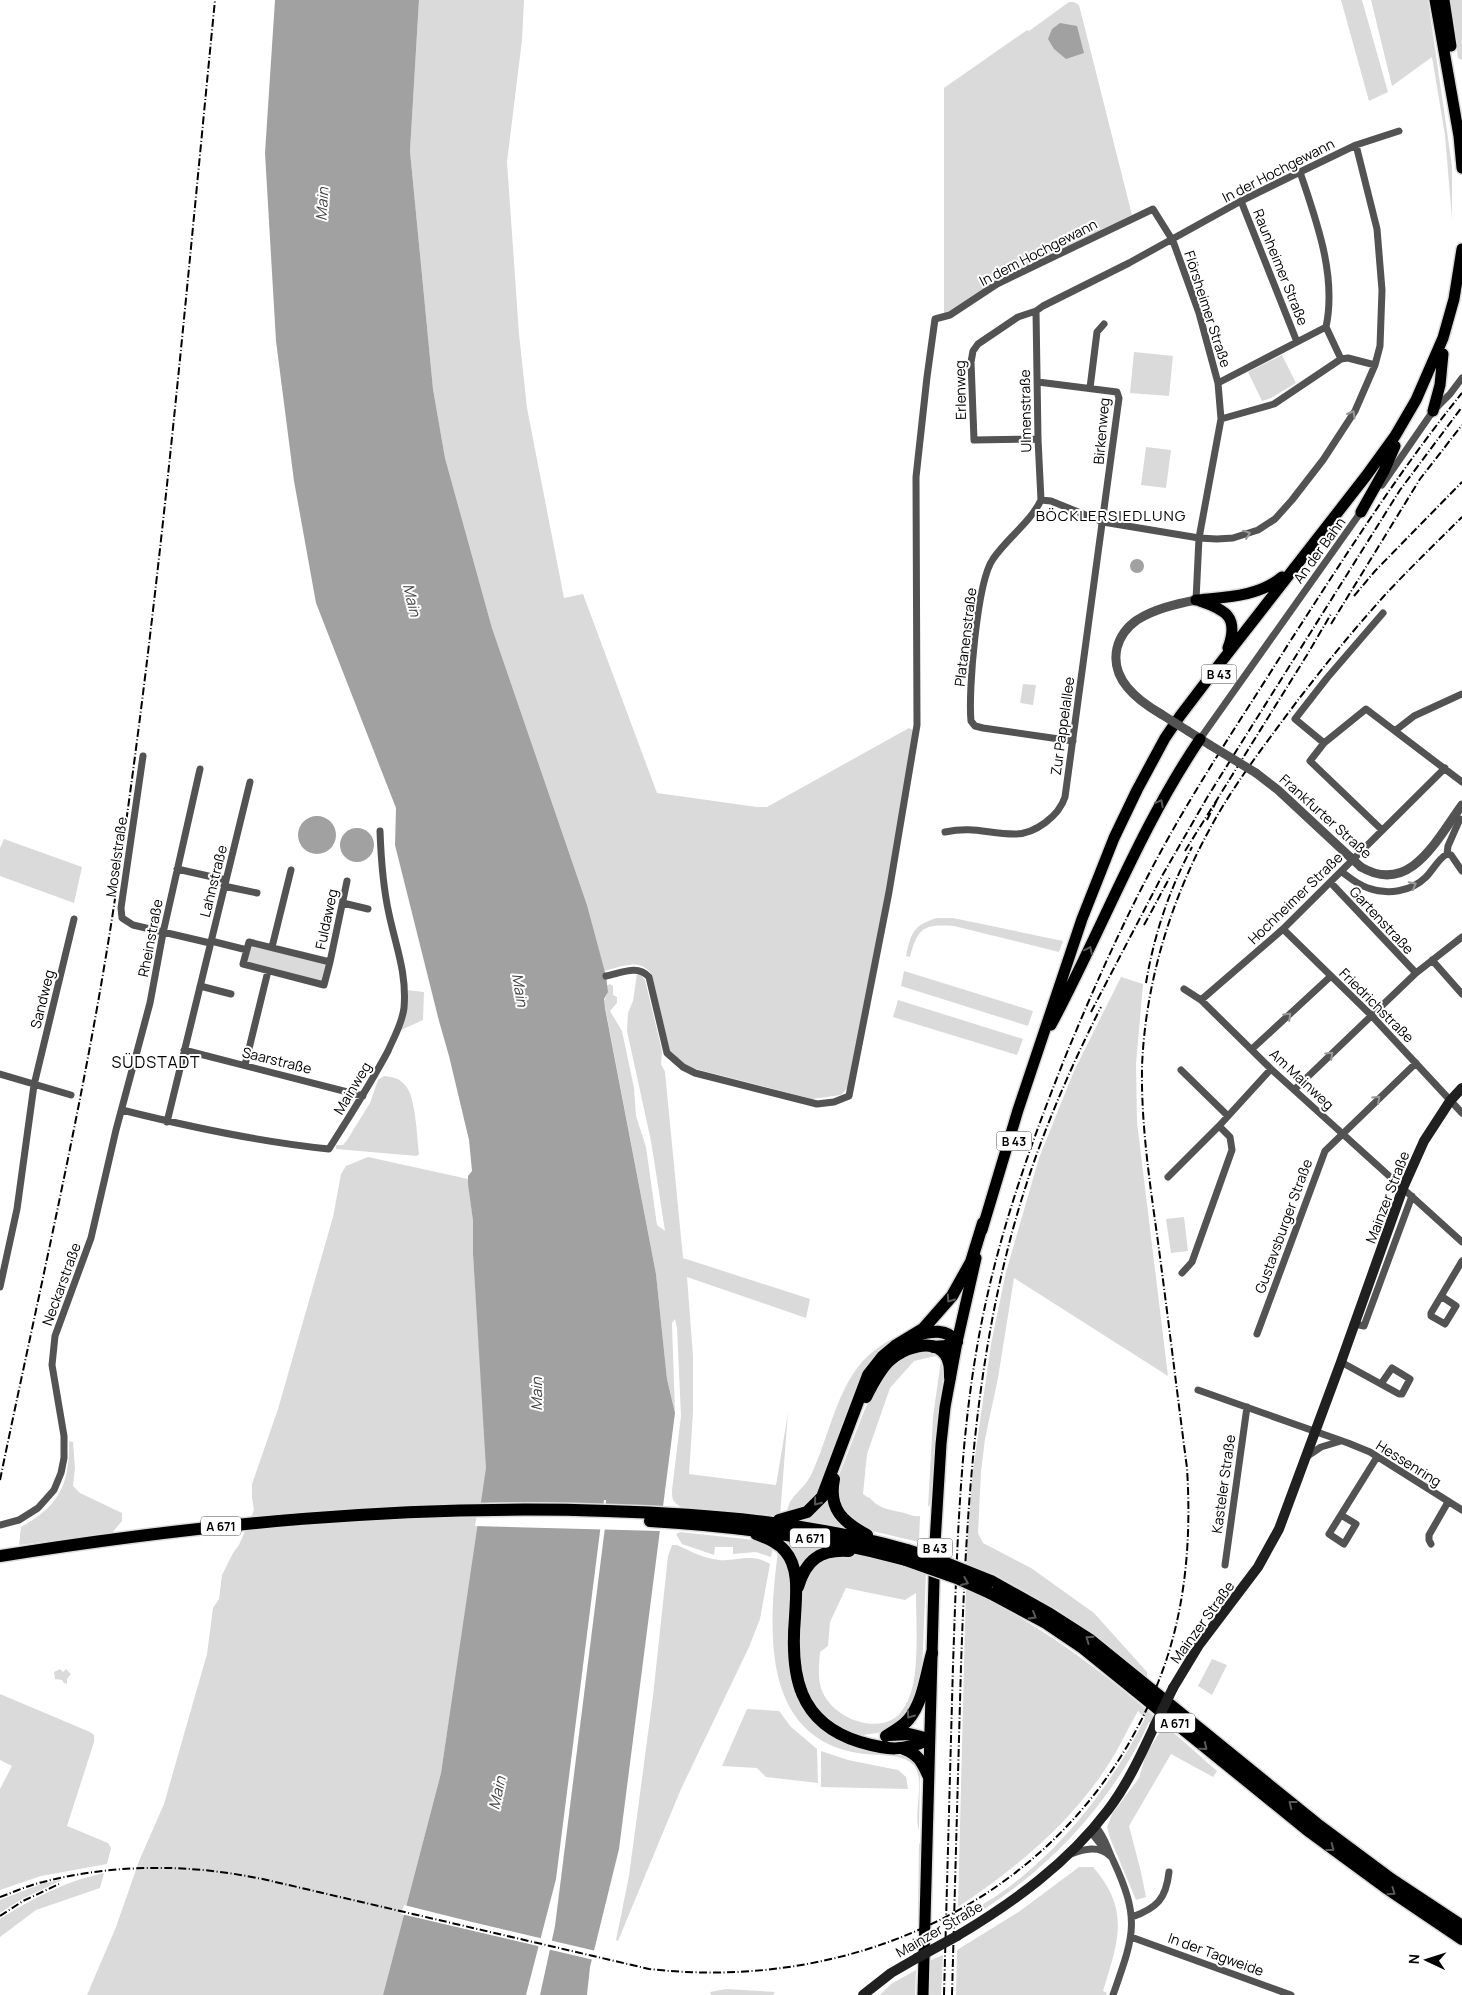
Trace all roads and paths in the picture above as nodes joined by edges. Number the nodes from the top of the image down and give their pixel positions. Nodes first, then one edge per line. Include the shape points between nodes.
1 (1435, 0) edge
2 (1444, 0) edge
3 (1462, 116) edge
4 (1399, 131) dead end
5 (1356, 146) junction
6 (1462, 168) edge
7 (1300, 172) junction
8 (1241, 201) junction
9 (1153, 208) joint
10 (1172, 241) junction
11 (1462, 249) edge
12 (1462, 290) edge
13 (1036, 312) junction
14 (1104, 324) dead end
15 (1326, 327) junction
16 (1297, 342) junction
17 (1443, 354) junction
18 (1341, 359) junction
19 (1375, 365) junction
20 (1462, 378) edge
21 (1038, 382) junction
22 (1218, 383) junction
23 (1090, 388) junction
24 (1434, 411) junction
25 (1221, 419) junction
26 (1038, 439) junction
27 (1395, 446) junction
28 (1041, 500) junction
29 (1361, 512) junction
30 (1103, 522) junction
31 (1199, 538) junction
32 (1298, 562) junction
33 (1196, 600) junction
34 (1383, 613) dead end
35 (1218, 666) junction
36 (1462, 694) edge
37 (1396, 730) junction
38 (1073, 741) junction
39 (1205, 742) junction
40 (1324, 744) junction
41 (144, 756) dead end
42 (1445, 768) junction
43 (200, 769) dead end
44 (250, 782) dead end
45 (1462, 782) edge
46 (1462, 805) edge
47 (1460, 819) dead end
48 (1382, 830) junction
49 (380, 831) dead end
50 (945, 832) dead end
51 (1447, 854) junction
52 (177, 869) junction
53 (291, 870) dead end
54 (1462, 871) edge
55 (1342, 872) junction
56 (348, 881) dead end
57 (225, 883) junction
58 (1331, 883) junction
59 (257, 893) dead end
60 (342, 903) junction
61 (368, 909) dead end
62 (74, 919) dead end
63 (1283, 929) junction
64 (163, 933) junction
65 (1462, 936) edge
66 (210, 942) junction
67 (272, 947) junction
68 (247, 950) junction
69 (1432, 960) junction
70 (330, 962) junction
71 (268, 971) junction
72 (1416, 973) junction
73 (606, 976) dead end
74 (1331, 976) junction
75 (200, 986) junction
76 (1184, 989) dead end
77 (231, 994) dead end
78 (1462, 994) edge
79 (1200, 1000) junction
80 (1372, 1016) junction
81 (1051, 1025) junction
82 (1252, 1049) junction
83 (184, 1050) junction
84 (1416, 1063) junction
85 (245, 1065) junction
86 (1271, 1069) junction
87 (1181, 1070) dead end
88 (0, 1074) edge
89 (34, 1085) junction
90 (1462, 1088) edge
91 (1295, 1089) junction
92 (71, 1095) dead end
93 (362, 1096) junction
94 (1450, 1101) junction
95 (122, 1110) junction
96 (1462, 1113) edge
97 (1228, 1116) junction
98 (167, 1122) junction
99 (1219, 1126) junction
100 (1342, 1133) junction
101 (1168, 1177) dead end
102 (1404, 1188) junction
103 (1412, 1196) junction
104 (983, 1223) junction
105 (1462, 1242) edge
106 (976, 1257) junction
107 (1462, 1261) edge
108 (1182, 1273) dead end
109 (0, 1286) edge
110 (1441, 1296) dead end
111 (1355, 1324) junction
112 (916, 1334) junction
113 (1257, 1334) dead end
114 (957, 1342) junction
115 (933, 1346) junction
116 (1342, 1362) junction
117 (950, 1377) junction
118 (1381, 1384) dead end
119 (1198, 1390) dead end
120 (1247, 1407) junction
121 (1315, 1431) junction
122 (1341, 1440) junction
123 (1376, 1457) junction
124 (1305, 1458) junction
125 (1448, 1502) junction
126 (1462, 1510) edge
127 (1341, 1515) dead end
128 (681, 1518) junction
129 (766, 1522) junction
130 (0, 1525) edge
131 (740, 1528) junction
132 (1431, 1544) dead end
133 (880, 1548) junction
134 (0, 1556) edge
135 (0, 1565) edge
136 (1225, 1565) dead end
137 (991, 1587) junction
138 (797, 1592) junction
139 (932, 1653) junction
140 (886, 1736) junction
141 (929, 1739) junction
142 (857, 1741) junction
143 (904, 1749) junction
144 (928, 1774) junction
145 (1095, 1826) junction
146 (1106, 1851) junction
147 (1065, 1857) junction
148 (1112, 1858) junction
149 (1169, 1872) dead end
150 (1132, 1917) junction
151 (1462, 1926) edge
152 (1131, 1937) junction
153 (1462, 1939) edge
154 (863, 1995) edge
155 (923, 1995) edge
156 (1113, 1995) edge
157 (1291, 1995) edge

1 - 6 main road
2 - 3 main road
4 - 5 street, In der Hochgewann
5 - 7 street, In der Hochgewann
5 - 19 street via 1377,229 1382,290 1380,346
7 - 8 street, In der Hochgewann
7 - 15 street via 1325,261
8 - 10 street, In der Hochgewann
8 - 16 street, Raunheimer Straße
9 - 10 street, Flörsheimer Straße
9 - 73 street, In dem Hochgewann via 997,284 950,315 935,320 916,477 917,725 849,1096 817,1104 683,1067 667,1053 650,977 637,970
10 - 13 street
10 - 22 street, Flörsheimer Straße via 1199,312
11 - 32 main road, B 43 via 1449,318 1436,357 1416,400 1366,476
12 - 17 main road, B 43
13 - 21 street, Ulmenstraße
13 - 26 street, Erlenweg via 1018,317 978,344 972,351 971,362 974,440
14 - 23 street via 1097,332
15 - 16 street
15 - 18 street
16 - 22 street
17 - 24 main road
17 - 27 main road, B 43
18 - 19 street
18 - 25 street via 1274,404
31 -> 19 street via 1233,538 1275,519 1323,460 1355,411
20 - 24 street, An der Bahn
21 - 23 street, Birkenweg
21 - 26 street, Ulmenstraße
22 - 25 street, Flörsheimer Straße
23 - 30 street, Birkenweg via 1117,392 1119,398
24 - 29 street, An der Bahn
25 - 31 street, Flörsheimer Straße
26 - 28 street, Ulmenstraße
27 - 29 main road
27 - 81 main road, B 43 via 1216,677 1153,771 1114,853
28 - 30 street
28 - 38 street, Platanenstraße via 1036,511 994,558 984,578 971,675 971,721 982,728
29 - 39 street, An der Bahn
30 - 31 street
30 - 38 street, Zur Pappelallee
31 - 33 street, Flörsheimer Straße
32 - 33 main road via 1275,582 1257,592
32 - 35 main road, B 43
33 - 35 main road via 1224,612 1232,624 1231,639
33 - 39 street, Frankfurter Straße, bridge via 1136,620 1120,639 1117,666 1123,681 1138,699
34 - 40 street via 1295,719
35 - 104 main road, B 43 via 1165,738 1114,838 1039,1042
36 - 37 street via 1414,716
37 - 40 street via 1366,709
37 - 42 street
38 - 50 street, Zur Pappelallee via 1065,797 1062,806 1047,821 1022,834 967,828
39 - 46 street, Frankfurter Straße, bridge via 1278,790 1361,867 1383,876 1400,874 1414,866
81 -> 39 main road via 1161,800
40 - 48 street via 1310,761
41 - 64 street, Moselstraße via 121,914 133,925
42 - 45 street
42 - 48 street, Hochheimer Straße
43 - 52 street, Rheinstraße
44 - 57 street, Lahnstraße
47 - 51 street
48 - 55 street, Hochheimer Straße
49 - 93 street, Mainweg via 384,884 405,984 404,1008 399,1027
51 - 54 street
55 -> 51 street via 1367,888 1390,892 1404,890 1424,878
52 - 57 street
52 - 64 street, Rheinstraße
53 - 67 street
55 - 58 street, Hochheimer Straße
56 - 60 street, Fuldaweg
57 - 59 street
57 - 66 street, Lahnstraße
58 - 63 street, Hochheimer Straße
58 - 72 street, Gartenstraße
60 - 61 street
60 - 70 street, Fuldaweg
62 - 89 street, Sandweg
63 - 74 street, Friedrichstraße
63 - 79 street, Hochheimer Straße
64 - 66 street
64 - 95 street, Rheinstraße via 150,1003
65 - 69 street
66 - 68 street
66 - 75 street, Lahnstraße
67 - 68 street via 249,942
67 - 70 street
68 - 71 street via 243,964
69 - 72 street
69 - 78 street, Gartenstraße
70 - 71 street, Fuldaweg via 324,985
71 - 85 street
72 - 80 street
74 - 80 street, Friedrichstraße
82 -> 74 street
75 - 77 street
75 - 83 street, Lahnstraße
76 - 79 street, Am Mainweg
79 - 82 street, Am Mainweg
80 - 84 street, Friedrichstraße
91 -> 80 street
81 - 106 main road, B 43
82 - 86 street, Am Mainweg
83 - 85 street, Saarstraße
83 - 98 street, Lahnstraße
84 - 94 street, Friedrichstraße
100 -> 84 street, Gustavsburger Straße
85 - 93 street, Saarstraße
86 - 91 street, Am Mainweg
86 - 97 street
87 - 97 street
88 - 89 street
89 - 92 street
89 - 109 street, Sandweg via 17,1209
90 - 94 main road, Mainzer Straße
91 - 100 street, Am Mainweg
93 - 98 street, Mainweg via 329,1150
94 - 96 street, Friedrichstraße
94 - 102 main road, Mainzer Straße via 1424,1141
95 - 98 street, Mainweg
95 - 130 street, Neckarstraße via 89,1246 53,1346 54,1381 64,1436 62,1473 54,1490 38,1508 19,1520
97 - 99 street
99 - 101 street
99 - 108 street via 1230,1137 1232,1150 1192,1262
100 - 102 street, Am Mainweg
100 - 113 street, Gustavsburger Straße via 1321,1158
102 - 103 street, Am Mainweg
102 - 111 main road, Mainzer Straße
103 - 105 street, Am Mainweg
103 - 111 street, Mainzer Straße via 1364,1326
104 - 106 main road, B 43
104 -> 112 highway via 960,1285 940,1312
106 - 114 main road, B 43
107 - 110 street
111 - 116 main road, Mainzer Straße
112 - 114 highway via 941,1332
112 -> 129 highway via 888,1350 868,1375 827,1486 816,1505 799,1516
114 - 115 highway
114 - 117 main road, B 43
115 - 117 highway via 945,1354
115 - 133 highway via 906,1350 886,1365 862,1404 834,1480 833,1498 842,1518
116 - 118 street
116 - 121 main road, Mainzer Straße
117 - 139 main road, B 43 via 941,1444
119 - 120 street
120 - 121 street
120 - 136 street, Kasteler Straße
121 - 122 street, Hessenring
121 - 124 main road, Mainzer Straße
122 - 123 street, Hessenring
122 - 124 street via 1321,1447
123 - 125 street, Hessenring
123 - 127 street
124 - 145 main road, Mainzer Straße, bridge via 1264,1558 1199,1646 1173,1688 1127,1781
125 - 126 street, Hessenring
125 - 132 street via 1429,1535
128 - 129 highway, A 671
128 - 131 highway, A 671
128 - 134 highway, A 671 via 592,1510 486,1509 358,1514 221,1526
128 - 135 highway, A 671 via 486,1517 348,1523 210,1536
129 - 133 highway, A 671 via 819,1530
131 - 133 highway, A 671
131 - 138 highway via 772,1541 786,1552 795,1574
133 - 137 highway, A 671, bridge via 949,1564
133 - 138 highway via 821,1554 807,1566
151 -> 137 highway, A 671 via 1391,1879 1303,1813 1095,1644 1043,1610
137 -> 153 highway, A 671 via 1083,1648 1317,1837 1385,1888
138 - 142 highway via 794,1657 803,1698 826,1727
139 -> 140 highway via 914,1712 900,1728
139 - 141 main road, B 43
140 - 141 highway via 909,1734
140 - 142 highway
141 - 143 highway
141 - 144 main road, B 43
142 - 143 highway
143 - 144 highway via 920,1758
144 - 155 main road, B 43
145 - 146 street via 1094,1836
145 - 147 main road, Mainzer Straße
145 - 148 street via 1104,1837
146 - 147 street via 1086,1849
146 - 148 street
147 - 154 main road, Mainzer Straße, bridge via 1024,1893 891,1973
148 - 150 street via 1124,1884
149 - 150 street via 1161,1900 1151,1909
150 - 152 street
152 - 156 street
152 - 157 street, In der Tagweide

